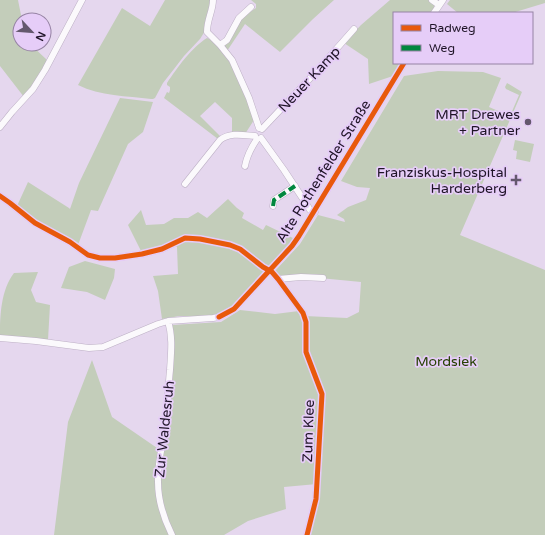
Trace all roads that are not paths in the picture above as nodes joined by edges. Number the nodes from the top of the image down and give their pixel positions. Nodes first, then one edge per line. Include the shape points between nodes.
1 (82, 0) edge
2 (213, 0) edge
3 (432, 0) edge
4 (441, 2) edge
5 (252, 7) dead end
6 (435, 12) edge
7 (354, 29) dead end
8 (220, 45) junction
9 (403, 64) edge
10 (0, 127) edge
11 (260, 128) junction
12 (258, 138) junction
13 (245, 166) dead end
14 (185, 184) dead end
15 (294, 186) junction
16 (0, 196) edge
17 (273, 206) dead end
18 (315, 212) junction
19 (270, 270) junction
20 (323, 278) dead end
21 (278, 279) junction
22 (168, 321) junction
23 (0, 338) edge
24 (172, 535) edge
25 (307, 535) edge

1 - 10 street via 33,89
2 - 8 street via 207,32
3 - 4 street
4 - 6 street
5 - 8 street via 241,16 227,40
7 - 11 street, Neuer Kamp via 316,72
8 - 11 street via 232,60
9 - 18 street, Alte Rothenfelder Straße
11 - 12 street via 256,130
12 - 13 street via 249,150
12 - 14 street via 230,135 222,138
12 - 15 street
15 - 17 street via 274,200
15 - 18 street via 310,210
16 - 19 street, Zum Klee via 35,223 88,255 115,258 162,249 185,238 200,239 240,249
18 - 19 street, Alte Rothenfelder Straße via 300,236
19 - 21 street, Zum Klee
19 - 22 street, Alte Rothenfelder Straße via 234,309 226,314 213,318
20 - 21 street
21 - 25 street, Zum Klee via 303,313 306,322 306,352 322,394 316,499
22 - 23 street, Alte Rothenfelder Straße via 103,347 89,348
22 - 24 street, Zur Waldesruh via 171,337 166,425 158,482 162,508

